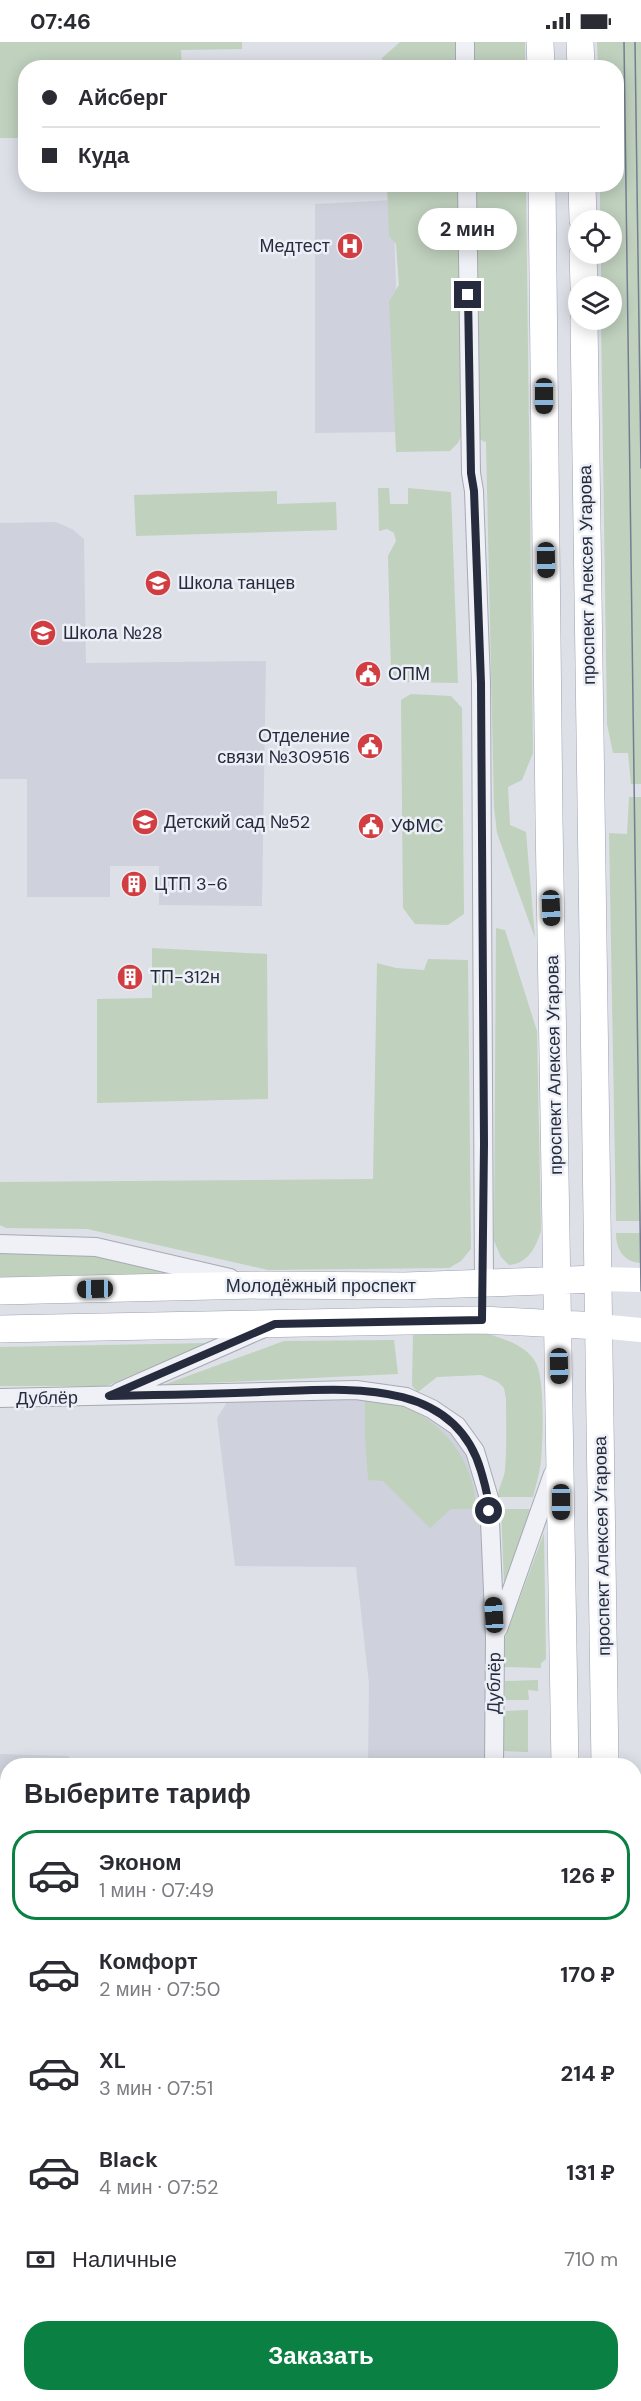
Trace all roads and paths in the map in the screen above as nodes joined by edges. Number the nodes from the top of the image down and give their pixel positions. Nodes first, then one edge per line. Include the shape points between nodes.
1 (465, 42) edge
2 (540, 42) edge
3 (580, 42) edge
4 (465, 60) edge
5 (540, 60) edge
6 (581, 60) edge
7 (467, 192) edge
8 (542, 192) edge
9 (582, 192) edge
10 (583, 210) edge
11 (584, 330) edge
12 (0, 1244) edge
13 (598, 1279) junction
14 (641, 1280) edge
15 (558, 1282) junction
16 (484, 1283) junction
17 (261, 1285) junction
18 (0, 1292) edge
19 (482, 1320) junction
20 (275, 1324) junction
21 (558, 1324) junction
22 (599, 1326) junction
23 (0, 1329) edge
24 (641, 1330) edge
25 (109, 1396) junction
26 (0, 1398) edge
27 (561, 1449) junction
28 (495, 1637) junction
29 (494, 1758) edge
30 (565, 1758) edge
31 (605, 1758) edge

1 - 4 street
2 - 5 main road
3 - 6 main road
7 - 16 street via 471,473 481,683
8 - 15 main road, проспект Алексея Угарова
9 - 10 main road
11 - 13 main road, проспект Алексея Угарова
12 - 17 street via 96,1246
13 - 14 main road, Молодёжный проспект
13 - 15 main road, Молодёжный проспект
13 - 22 main road, проспект Алексея Угарова
15 - 16 main road, Молодёжный проспект
15 - 21 main road, проспект Алексея Угарова
16 - 17 main road, Молодёжный проспект
16 - 19 main road
17 - 18 main road, Молодёжный проспект
19 - 20 main road, Молодёжный проспект
19 - 21 main road, Молодёжный проспект
20 - 23 main road, Молодёжный проспект
20 - 25 street, Молодёжный проспект
21 - 22 main road, Молодёжный проспект
21 - 27 main road, проспект Алексея Угарова
22 - 24 main road, Молодёжный проспект
22 - 31 main road, проспект Алексея Угарова
25 - 26 street, Дублёр
25 - 28 street, Дублёр via 356,1390 406,1397 432,1409 457,1426 475,1452 489,1498
27 - 28 street
27 - 30 main road, проспект Алексея Угарова
28 - 29 street, Дублёр

